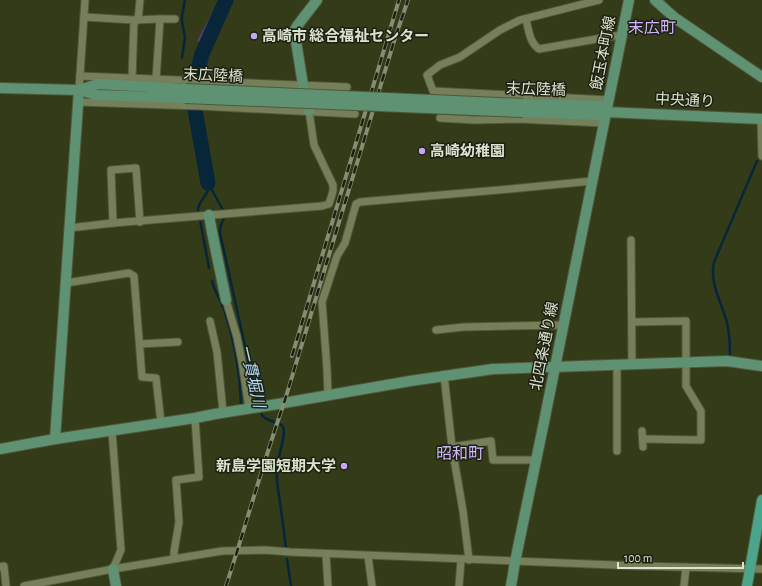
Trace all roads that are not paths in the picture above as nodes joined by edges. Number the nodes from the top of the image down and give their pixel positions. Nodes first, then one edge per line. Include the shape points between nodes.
1 (85, 0) edge
2 (140, 0) edge
3 (317, 0) edge
4 (599, 0) edge
5 (629, 0) edge
6 (655, 0) edge
7 (84, 17) junction
8 (160, 19) junction
9 (175, 19) dead end
10 (136, 20) junction
11 (526, 20) junction
12 (621, 36) junction
13 (80, 76) junction
14 (762, 77) edge
15 (132, 79) junction
16 (156, 80) junction
17 (303, 85) junction
18 (347, 87) dead end
19 (0, 88) edge
20 (79, 90) junction
21 (188, 93) junction
22 (609, 100) junction
23 (78, 102) junction
24 (521, 108) junction
25 (308, 111) junction
26 (606, 112) junction
27 (355, 114) dead end
28 (440, 118) dead end
29 (762, 119) edge
30 (604, 123) junction
31 (762, 156) edge
32 (592, 180) junction
33 (209, 215) junction
34 (140, 222) junction
35 (113, 223) junction
36 (69, 228) junction
37 (631, 240) dead end
38 (66, 283) junction
39 (226, 300) joint
40 (210, 321) dead end
41 (632, 322) junction
42 (564, 325) junction
43 (436, 330) dead end
44 (178, 342) dead end
45 (140, 344) junction
46 (686, 362) junction
47 (616, 364) junction
48 (632, 364) junction
49 (556, 366) junction
50 (762, 366) edge
51 (444, 376) junction
52 (328, 395) junction
53 (255, 407) junction
54 (223, 412) junction
55 (195, 418) junction
56 (161, 423) junction
57 (112, 431) junction
58 (56, 439) junction
59 (642, 439) dead end
60 (452, 447) junction
61 (0, 449) edge
62 (617, 451) dead end
63 (537, 460) junction
64 (762, 500) edge
65 (326, 554) junction
66 (368, 556) junction
67 (174, 558) junction
68 (461, 560) junction
69 (469, 560) junction
70 (515, 562) junction
71 (0, 567) edge
72 (686, 567) junction
73 (750, 568) junction
74 (113, 569) junction
75 (762, 569) edge
76 (6, 586) edge
77 (24, 586) edge
78 (116, 586) edge
79 (328, 586) edge
80 (372, 586) edge
81 (459, 586) edge
82 (511, 586) edge
83 (684, 586) edge
84 (747, 586) edge

1 - 7 street
2 - 10 street
3 - 17 street via 295,30
4 - 11 street
5 - 12 street, 飯玉本町線
6 - 14 street via 675,18
7 - 10 street
7 - 13 street
8 - 9 street
8 - 10 street
8 - 16 street
10 - 15 street
11 - 12 street via 532,41 539,48
11 - 24 street via 520,20 500,30 427,75 433,91
12 - 22 street, 飯玉本町線
13 - 15 street
13 - 20 street
15 - 16 street
16 - 21 street
17 - 18 street
17 - 21 street via 199,82
17 - 25 street
19 - 20 street
20 - 21 street, 末広陸橋 via 96,94
20 - 23 street
21 - 23 street
21 - 24 street, 末広陸橋, bridge
21 - 25 street via 199,106
22 - 24 street
22 - 26 street, 飯玉本町線
23 - 36 street
24 - 26 street, 末広陸橋 via 599,115
24 - 28 street via 474,120
24 - 30 street
25 - 27 street
25 - 33 street via 314,145 333,185 329,204
26 - 29 street, 中央通り
26 - 30 street, 北四条通り線
29 - 31 street
30 - 32 street, 北四条通り線
32 - 42 street, 北四条通り線
32 - 52 street via 356,204 345,243 336,256 322,302
33 - 34 street
33 - 39 street
34 - 35 street
34 - 35 street via 136,168 111,170
35 - 36 street
36 - 38 street
37 - 41 street
38 - 45 street via 129,273 134,276
38 - 58 street
39 - 53 street
40 - 54 street via 217,352
41 - 46 street via 686,321
41 - 48 street
42 - 43 street via 464,326
42 - 49 street, 北四条通り線
44 - 45 street
45 - 56 street via 142,377 156,378
46 - 48 street
46 - 50 street via 727,361
46 - 59 street via 686,386 698,411 701,440 669,443
47 - 48 street
47 - 49 street
47 - 62 street
49 - 51 street via 493,368
49 - 63 street, 北四条通り線
51 - 52 street
51 - 60 street
52 - 53 street
53 - 54 street
54 - 55 street
55 - 56 street
55 - 67 street via 198,476 176,480 179,522
56 - 57 street
57 - 58 street
57 - 74 street via 121,550
58 - 61 street
60 - 63 street via 491,441 493,460
60 - 69 street
63 - 70 street, 北四条通り線
64 - 73 main road
65 - 66 street
65 - 67 street via 233,550
65 - 79 street
66 - 68 street
66 - 80 street
67 - 74 street
68 - 69 street
68 - 81 street
69 - 70 street
70 - 72 street
70 - 82 street, 北四条通り線
71 - 76 street via 4,566
72 - 73 street
72 - 83 street
73 - 75 street
73 - 84 main road
74 - 77 street
74 - 78 street

